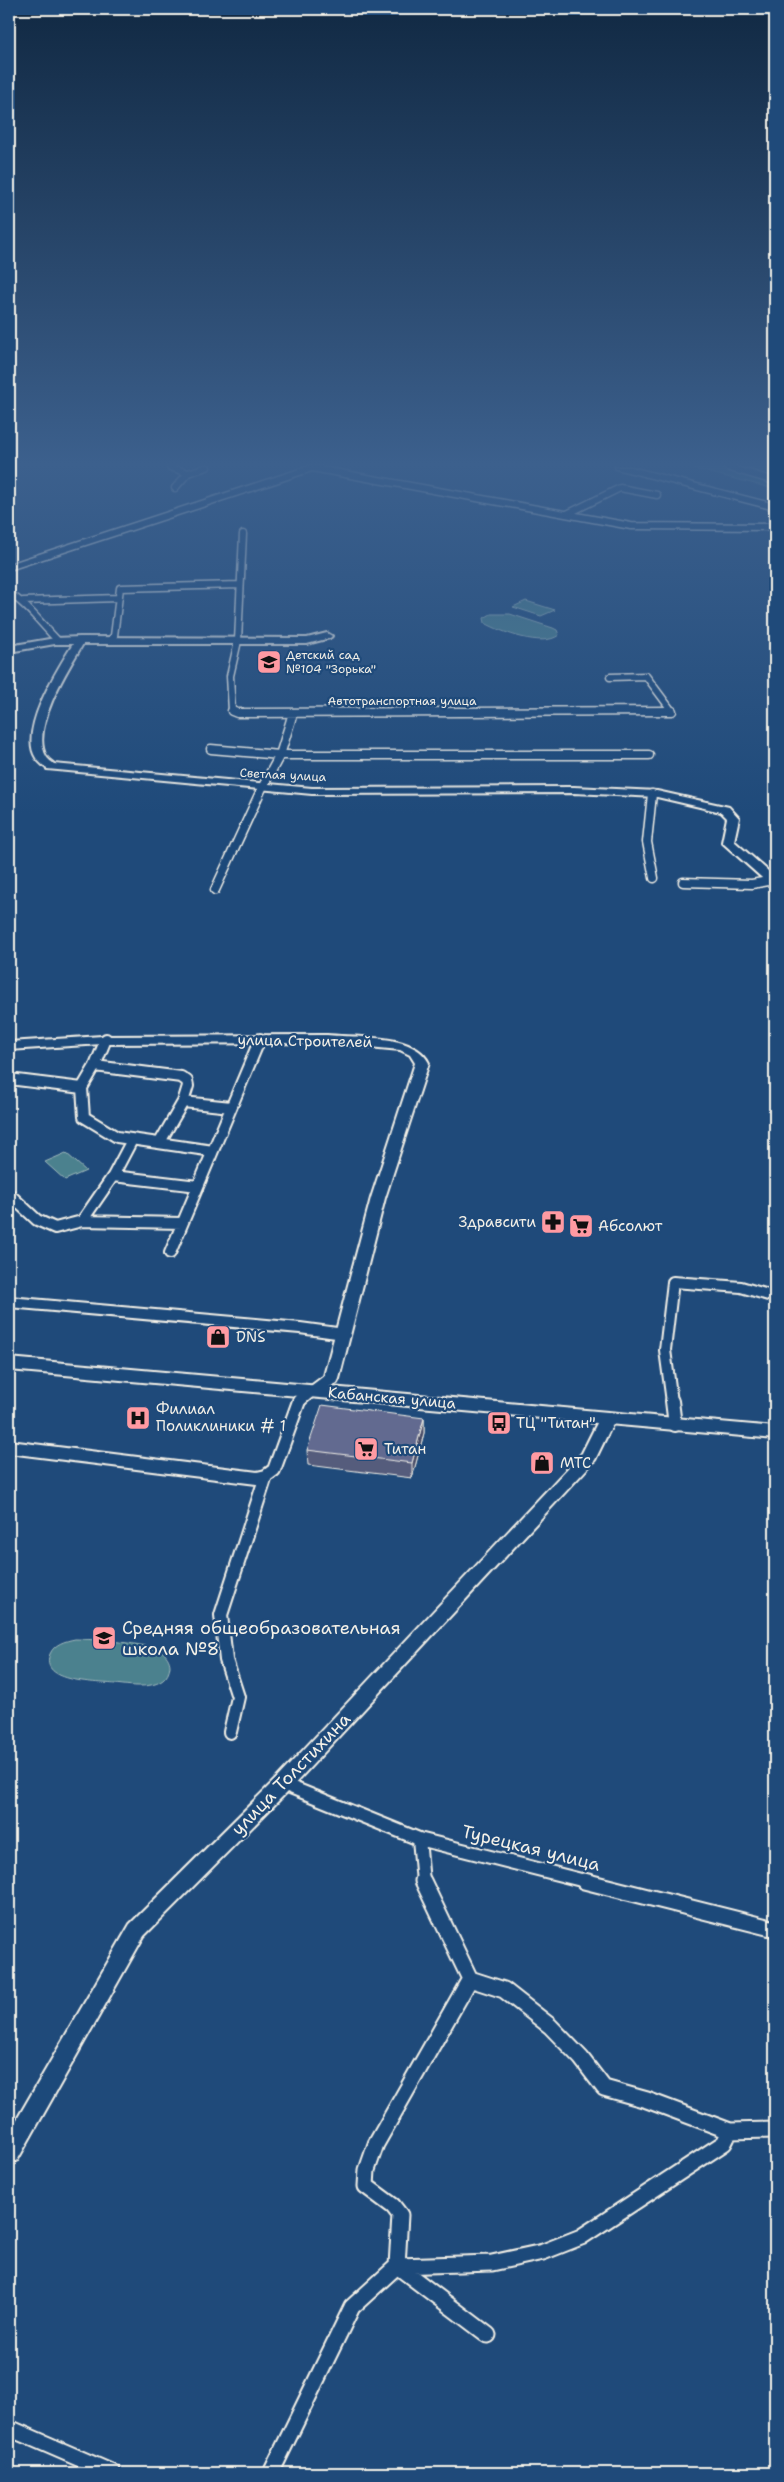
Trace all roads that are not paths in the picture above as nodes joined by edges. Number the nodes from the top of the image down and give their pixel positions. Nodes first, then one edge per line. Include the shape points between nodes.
1 (240, 585) joint
2 (9, 593) edge
3 (118, 598) junction
4 (23, 601) junction
5 (328, 636) dead end
6 (80, 640) junction
7 (110, 640) junction
8 (238, 640) junction
9 (58, 641) junction
10 (9, 649) edge
11 (610, 677) dead end
12 (293, 714) junction
13 (212, 749) dead end
14 (280, 755) junction
15 (649, 755) dead end
16 (262, 788) junction
17 (654, 794) junction
18 (654, 878) dead end
19 (684, 882) dead end
20 (774, 882) edge
21 (216, 890) dead end
22 (260, 1039) junction
23 (106, 1040) junction
24 (9, 1046) edge
25 (95, 1066) junction
26 (9, 1079) edge
27 (82, 1088) junction
28 (183, 1102) junction
29 (231, 1107) junction
30 (132, 1140) junction
31 (160, 1142) junction
32 (213, 1151) junction
33 (113, 1176) junction
34 (198, 1186) junction
35 (9, 1194) edge
36 (82, 1221) junction
37 (182, 1223) junction
38 (170, 1253) dead end
39 (775, 1296) edge
40 (9, 1302) edge
41 (344, 1334) junction
42 (9, 1364) edge
43 (312, 1391) junction
44 (607, 1419) junction
45 (675, 1425) junction
46 (775, 1433) edge
47 (9, 1447) edge
48 (266, 1476) junction
49 (230, 1732) dead end
50 (283, 1784) junction
51 (419, 1839) junction
52 (775, 1928) edge
53 (470, 1979) junction
54 (730, 2130) junction
55 (775, 2130) edge
56 (9, 2154) edge
57 (397, 2266) junction
58 (488, 2335) dead end
59 (9, 2428) edge
60 (113, 2473) edge
61 (271, 2473) edge

1 - 3 street via 120,588
1 - 8 street, Автотранспортная улица
2 - 4 street
3 - 4 street
3 - 7 street via 114,636
4 - 9 street
5 - 8 street via 307,641
6 - 7 street
6 - 9 street
6 - 16 street, Светлая улица via 52,687 43,713 36,748 43,763 61,769
7 - 8 street
8 - 12 street, Автотранспортная улица via 230,676 232,711
9 - 10 street
11 - 12 street, Автотранспортная улица via 646,676 672,710
12 - 14 street
13 - 14 street
14 - 15 street
14 - 16 street
16 - 17 street, Светлая улица via 312,791 574,790
16 - 21 street
17 - 18 street via 649,810 648,857 654,866
17 - 20 street, Светлая улица via 725,809 733,818 728,842
19 - 20 street
22 - 23 street, улица Строителей
22 - 29 street
22 - 41 street, улица Строителей via 383,1043 412,1050 422,1063 378,1198
23 - 24 street, улица Строителей
23 - 25 street
25 - 27 street
25 - 28 street via 181,1077 188,1086
26 - 27 street
27 - 30 street via 84,1117 117,1137
28 - 29 street
28 - 31 street
29 - 32 street
30 - 31 street
30 - 33 street
31 - 32 street
32 - 34 street
33 - 34 street
33 - 36 street
34 - 37 street
35 - 36 street via 36,1220 55,1228
36 - 37 street
37 - 38 street
39 - 45 street via 741,1288 673,1282 665,1350
40 - 41 street
41 - 43 street, улица Строителей via 331,1379
42 - 43 main road, Кабанская улица
43 - 44 main road, Кабанская улица
43 - 48 street via 299,1401 274,1470
44 - 45 main road, Кабанская улица
44 - 50 street, улица Толстихина via 589,1456
45 - 46 main road, Кабанская улица
47 - 48 street via 257,1478
48 - 49 street via 221,1616 226,1660 238,1697
50 - 51 street, Турецкая улица
50 - 56 street, улица Толстихина via 137,1930
51 - 52 street, Турецкая улица
51 - 53 street via 424,1885
53 - 54 street via 504,1990 550,2026 582,2058 604,2088
53 - 57 street via 376,2144 367,2170 366,2186 400,2215
54 - 55 street
54 - 57 street via 724,2143 581,2237 543,2252 492,2263
57 - 58 street
57 - 61 street via 352,2307
59 - 60 street

